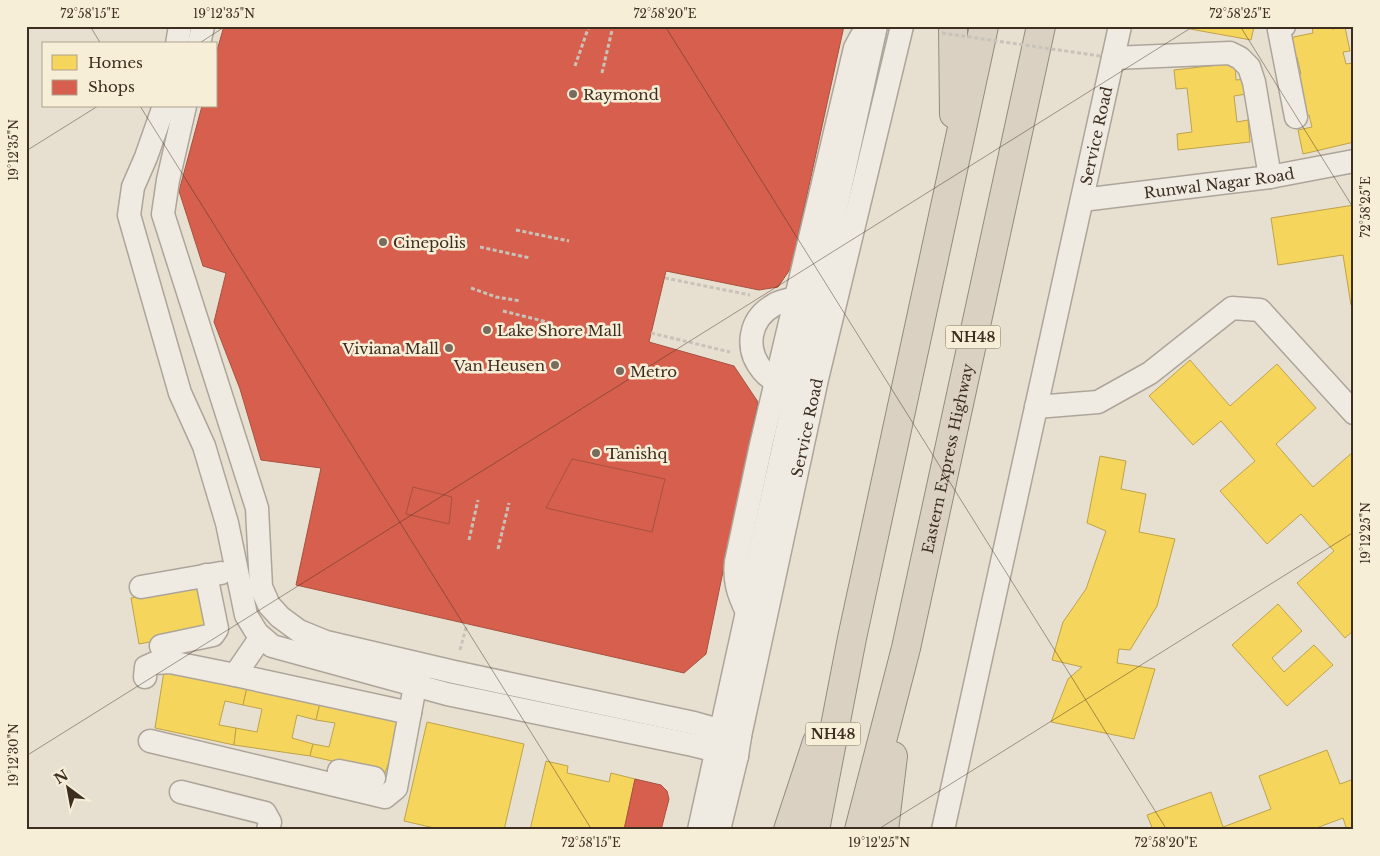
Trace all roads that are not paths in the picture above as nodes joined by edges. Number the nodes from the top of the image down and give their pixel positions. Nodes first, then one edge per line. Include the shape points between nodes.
1 (180, 26) edge
2 (203, 26) edge
3 (874, 26) edge
4 (902, 26) edge
5 (984, 26) edge
6 (1041, 26) edge
7 (1120, 26) edge
8 (1284, 26) edge
9 (948, 30) edge
10 (176, 42) edge
11 (199, 42) edge
12 (1106, 57) junction
13 (163, 108) edge
14 (185, 108) edge
15 (1296, 117) dead end
16 (146, 157) junction
17 (1354, 161) edge
18 (172, 162) junction
19 (954, 165) junction
20 (1270, 177) junction
21 (1082, 200) junction
22 (796, 298) junction
23 (786, 385) junction
24 (1036, 407) junction
25 (1354, 413) edge
26 (257, 513) junction
27 (227, 523) junction
28 (236, 570) junction
29 (206, 575) junction
30 (141, 587) dead end
31 (261, 637) junction
32 (852, 638) junction
33 (161, 646) dead end
34 (906, 648) junction
35 (423, 664) junction
36 (235, 675) junction
37 (145, 677) dead end
38 (415, 686) junction
39 (565, 695) junction
40 (410, 713) junction
41 (559, 717) junction
42 (150, 741) dead end
43 (729, 743) junction
44 (264, 768) junction
45 (374, 778) dead end
46 (181, 792) dead end
47 (268, 830) edge
48 (699, 830) edge
49 (720, 830) edge
50 (788, 830) edge
51 (815, 830) edge
52 (859, 830) edge
53 (884, 830) edge
54 (944, 830) edge

1 - 10 street
2 - 11 street
3 - 22 street via 861,36 855,48
3 - 23 street, Service Road
4 - 43 street, Service Road
5 - 19 highway, NH48
6 - 34 highway, Eastern Express Highway / NH48
7 - 12 street, Service Road
8 - 15 street via 1279,30
9 - 19 highway
12 - 20 street via 1230,53 1240,58 1249,67 1254,82
12 - 21 street, Service Road
13 - 16 street
14 - 18 street
16 - 18 street
16 - 27 street via 133,187 129,216 180,392 204,446
17 - 20 street, Runwal Nagar Road
18 - 26 street via 163,214
19 - 32 highway, NH48
20 - 21 street, Runwal Nagar Road
21 - 24 street, Service Road
22 - 23 street
22 - 23 street via 774,305 752,329 755,359 763,372
23 - 43 street, Service Road via 771,449
24 - 25 street via 1098,402 1150,373 1232,308 1260,310
24 - 54 street, Service Road
26 - 27 street
26 - 35 street via 261,587 269,605 280,617 300,631 326,642
27 - 28 street
28 - 29 street
28 - 31 street via 246,615
29 - 30 street
29 - 33 street via 217,629 213,635
31 - 36 street
31 - 38 street via 272,646
32 - 50 highway
32 - 51 highway, NH48
34 - 52 highway, Eastern Express Highway / NH48
34 - 53 highway
35 - 38 street
35 - 39 street
36 - 37 street via 170,662 146,667
36 - 40 street
38 - 40 street
38 - 41 street
39 - 41 street
39 - 43 street
40 - 44 street via 396,788 385,797
41 - 43 street
42 - 44 street
43 - 48 street, Service Road
43 - 49 street, Service Road
44 - 45 street via 268,759 275,757
46 - 47 street via 265,813 270,822

